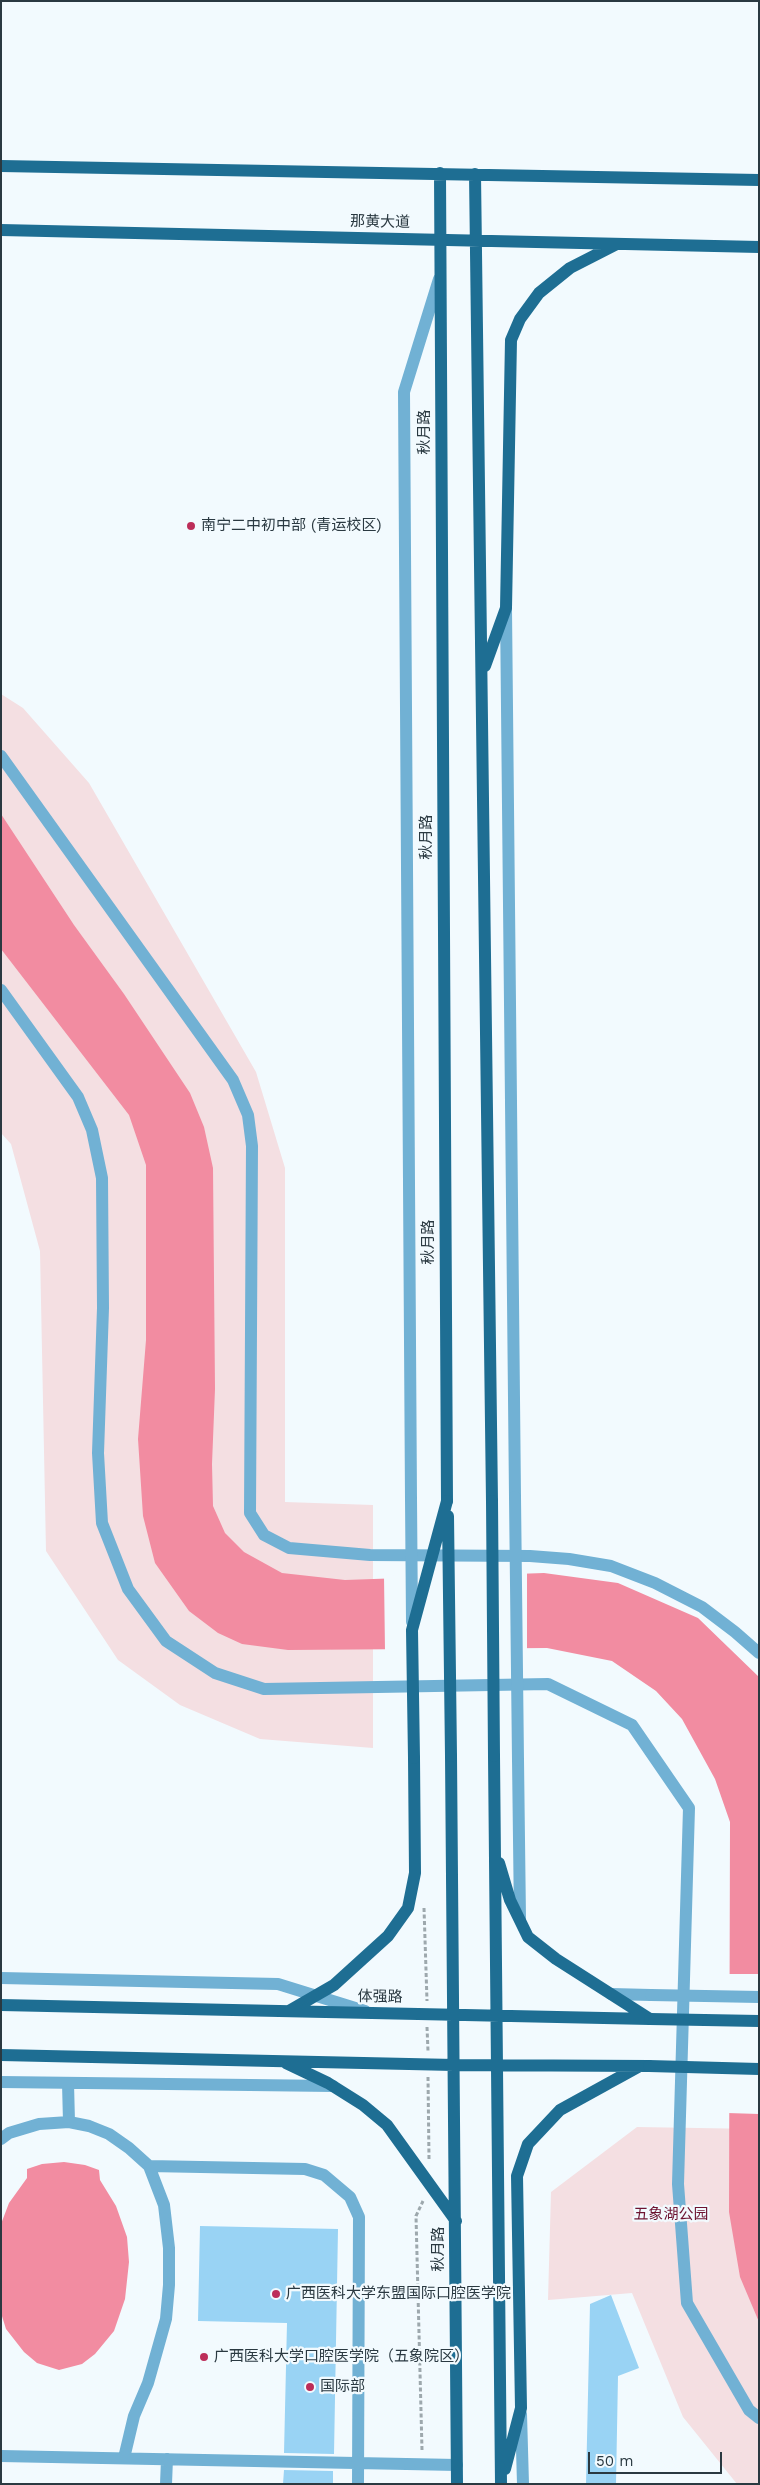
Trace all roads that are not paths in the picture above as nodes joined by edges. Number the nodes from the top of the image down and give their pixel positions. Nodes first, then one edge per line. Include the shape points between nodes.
1 (1, 166) edge
2 (440, 173) junction
3 (475, 174) junction
4 (759, 180) edge
5 (1, 230) edge
6 (440, 240) junction
7 (476, 241) junction
8 (616, 244) junction
9 (759, 247) edge
10 (441, 274) junction
11 (506, 608) junction
12 (482, 676) junction
13 (1, 756) edge
14 (1, 990) edge
15 (447, 1501) junction
16 (412, 1630) junction
17 (759, 1653) edge
18 (495, 1849) junction
19 (520, 1920) junction
20 (1, 1978) edge
21 (611, 1994) junction
22 (316, 1996) junction
23 (759, 1997) edge
24 (1, 2005) edge
25 (289, 2012) junction
26 (372, 2014) junction
27 (454, 2015) junction
28 (496, 2016) junction
29 (650, 2019) junction
30 (759, 2022) edge
31 (1, 2055) edge
32 (282, 2061) junction
33 (454, 2065) junction
34 (496, 2065) junction
35 (645, 2065) junction
36 (759, 2068) edge
37 (1, 2082) edge
38 (68, 2083) junction
39 (333, 2086) junction
40 (69, 2122) junction
41 (1, 2139) edge
42 (149, 2166) junction
43 (456, 2221) junction
44 (521, 2408) junction
45 (759, 2418) edge
46 (1, 2456) edge
47 (124, 2458) junction
48 (167, 2459) junction
49 (359, 2464) junction
50 (457, 2465) junction
51 (166, 2484) edge
52 (358, 2484) edge
53 (457, 2484) edge
54 (501, 2484) edge
55 (523, 2484) edge

1 - 2 main road
2 - 3 main road
2 - 6 main road, 秋月路
3 - 4 main road
3 - 7 main road
5 - 6 main road, 那黄大道
6 - 7 main road, 那黄大道
6 - 10 main road, 秋月路
7 - 8 main road, 那黄大道
7 - 12 main road
8 - 9 main road, 那黄大道
8 - 11 main road via 570,268 539,293 520,319 512,340
10 - 15 main road, 秋月路
10 - 16 street, bridge via 404,392
11 - 12 main road
11 - 19 street, bridge
12 - 18 main road, bridge
13 - 17 street via 233,1080 248,1115 252,1146 250,1514 264,1534 288,1548 298,1549 370,1555 569,1558 611,1566 655,1582 702,1607
14 - 45 street via 78,1097 92,1130 102,1178 103,1308 98,1453 102,1523 128,1589 166,1641 215,1673 264,1689 548,1684 632,1725 689,1808 678,2184 687,2302 749,2410
15 - 16 main road, bridge
15 - 27 main road, 秋月路, bridge
16 - 22 main road, bridge via 416,1873 408,1908 388,1936 334,1985
18 - 19 main road via 510,1900
18 - 28 main road
19 - 21 main road via 528,1937
20 - 22 street via 278,1984
21 - 23 street, bridge
21 - 29 main road
22 - 25 main road
22 - 26 street
24 - 25 main road, 体强路
25 - 26 main road, 体强路
26 - 27 main road, 体强路
27 - 28 main road, 体强路
27 - 33 main road, 秋月路
28 - 29 main road, 体强路
28 - 34 main road
29 - 30 main road, 体强路, bridge
31 - 32 main road
32 - 33 main road
32 - 39 main road
33 - 34 main road
33 - 43 main road, 秋月路
34 - 35 main road
34 - 54 main road
35 - 36 main road, bridge
35 - 44 main road via 560,2110 528,2144 517,2176
37 - 38 street
38 - 39 street
38 - 40 street
39 - 43 main road via 387,2125
40 - 41 street via 39,2124 9,2133
40 - 42 street via 109,2134
42 - 47 street via 164,2205 169,2285 166,2319 134,2416
42 - 49 street via 305,2168 324,2175 350,2197 359,2218
43 - 50 main road, 秋月路
44 - 54 main road
44 - 55 street
46 - 47 street
47 - 48 street
48 - 49 street
48 - 51 street
49 - 50 street
49 - 52 street
50 - 53 main road, 秋月路

